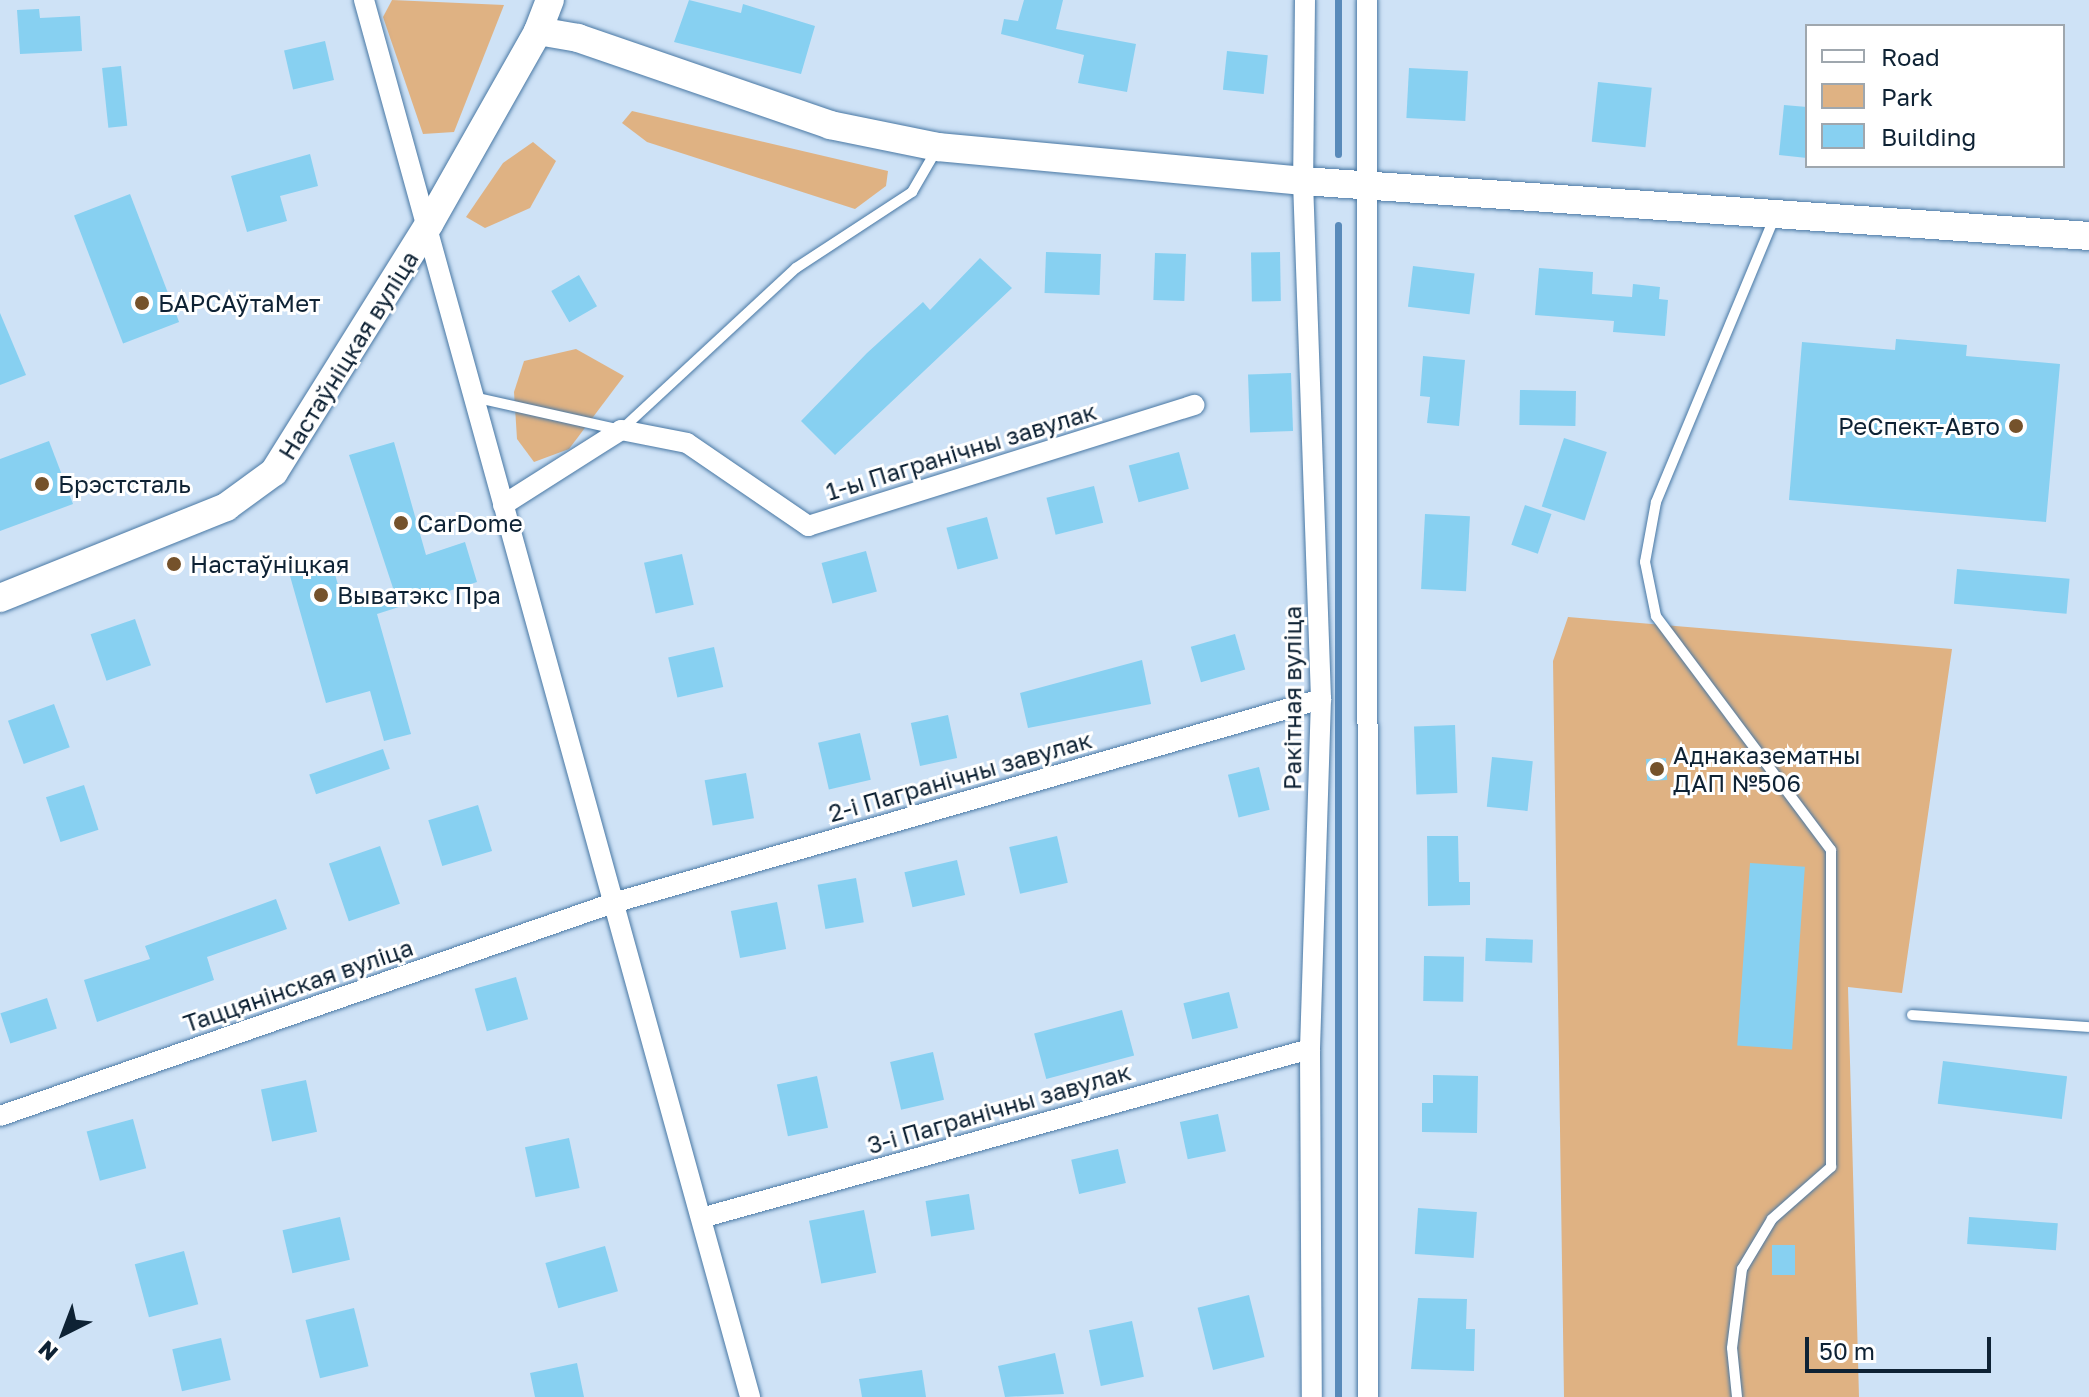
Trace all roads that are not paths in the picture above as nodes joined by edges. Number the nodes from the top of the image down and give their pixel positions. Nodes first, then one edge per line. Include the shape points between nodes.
1 (364, 0) edge
2 (550, 0) edge
3 (1305, 0) edge
4 (1367, 0) edge
5 (538, 31) junction
6 (938, 147) junction
7 (1303, 181) junction
8 (1369, 186) junction
9 (1775, 214) junction
10 (429, 224) junction
11 (2089, 236) edge
12 (473, 397) junction
13 (1194, 405) dead end
14 (621, 430) junction
15 (503, 505) junction
16 (0, 598) edge
17 (1321, 699) junction
18 (613, 903) junction
19 (1912, 1015) dead end
20 (2089, 1027) edge
21 (1310, 1049) junction
22 (0, 1116) edge
23 (701, 1218) junction
24 (750, 1397) edge
25 (1312, 1397) edge
26 (1368, 1397) edge
27 (1737, 1397) edge

1 - 10 street
2 - 5 street
3 - 7 street, Ракітная вуліца
4 - 8 street
5 - 6 street via 578,38 830,125
5 - 10 street, Настаўніцкая вуліца
6 - 7 street
6 - 14 lane via 912,192 796,268
7 - 8 street
7 - 17 street, Ракітная вуліца
8 - 9 street
8 - 26 street
9 - 11 street
9 - 27 lane via 1656,502 1645,562 1656,616 1831,850 1831,1167 1772,1219 1742,1269 1732,1348
10 - 12 street
10 - 16 street, Настаўніцкая вуліца via 274,472 226,507
12 - 14 lane
12 - 15 street
13 - 14 street, 1-ы Пагранічны завулак via 808,526 687,443
14 - 15 street
15 - 18 street
17 - 18 street, 2-і Пагранічны завулак
17 - 21 street, Ракітная вуліца
18 - 22 street, Таццянінская вуліца
18 - 23 street
19 - 20 lane
21 - 23 street, 3-і Пагранічны завулак
21 - 25 street, Ракітная вуліца
23 - 24 street

